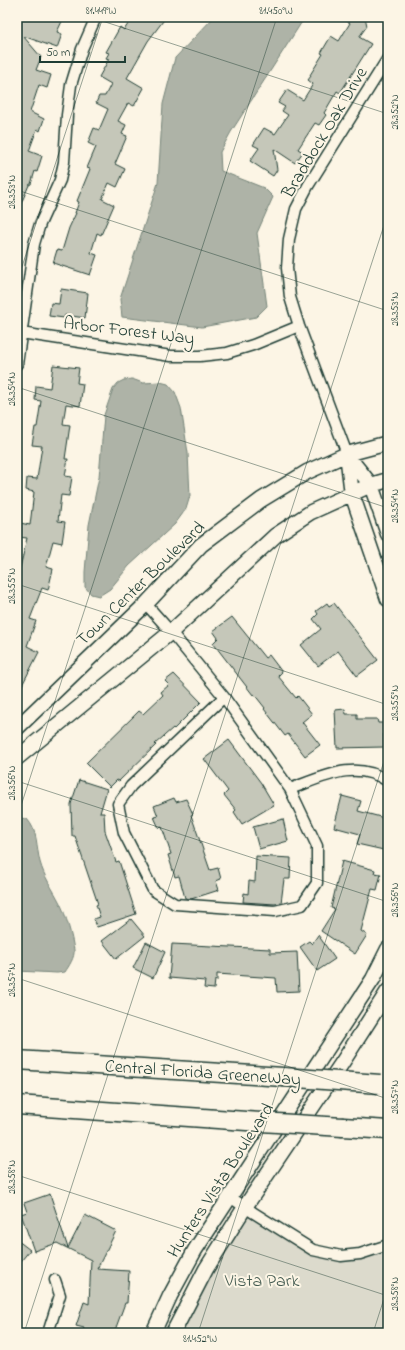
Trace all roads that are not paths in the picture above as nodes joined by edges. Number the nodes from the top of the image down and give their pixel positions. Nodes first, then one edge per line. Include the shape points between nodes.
1 (96, 17) edge
2 (388, 58) edge
3 (299, 326) junction
4 (21, 333) junction
5 (17, 364) edge
6 (388, 443) edge
7 (347, 454) junction
8 (388, 480) edge
9 (371, 486) junction
10 (352, 494) junction
11 (388, 534) edge
12 (388, 600) edge
13 (146, 604) junction
14 (171, 632) junction
15 (224, 697) junction
16 (17, 728) edge
17 (17, 758) edge
18 (388, 781) edge
19 (290, 789) junction
20 (388, 949) edge
21 (388, 991) edge
22 (17, 1060) edge
23 (384, 1085) edge
24 (17, 1105) edge
25 (388, 1130) edge
26 (230, 1197) junction
27 (246, 1207) junction
28 (388, 1244) edge
29 (55, 1280) dead end
30 (48, 1333) edge
31 (153, 1333) edge
32 (173, 1333) edge

1 - 4 street via 82,49 71,85 64,162 60,180 34,244
2 - 3 street, Braddock Oak Drive via 296,209 289,239 287,268 290,297
3 - 4 street, Arbor Forest Way via 227,353 200,356 171,356
3 - 7 street, Braddock Oak Drive
4 - 5 street
6 - 7 street, Town Center Boulevard
7 - 9 street
7 - 10 street
7 - 13 street, Town Center Boulevard via 308,472 261,500 201,545
8 - 9 street
9 - 10 street
9 - 11 street
10 - 12 street
10 - 14 street via 311,512 276,535
13 - 14 street
13 - 16 street, Town Center Boulevard
14 - 15 street
14 - 17 street
15 - 19 street
15 - 19 street via 131,786 118,804 124,833 153,890 175,904 274,911 302,906 317,884 317,846
18 - 19 street via 378,774 367,771 338,771
20 - 26 street, Hunters Vista Boulevard via 372,980
21 - 27 street, Hunters Vista Boulevard
22 - 23 highway, Central Florida GreeneWay, bridge
24 - 25 highway, bridge
26 - 27 street
26 - 31 street, Hunters Vista Boulevard via 195,1250
27 - 28 street via 313,1250 341,1256 360,1254
27 - 32 street, Hunters Vista Boulevard via 206,1269
29 - 30 street via 60,1295

